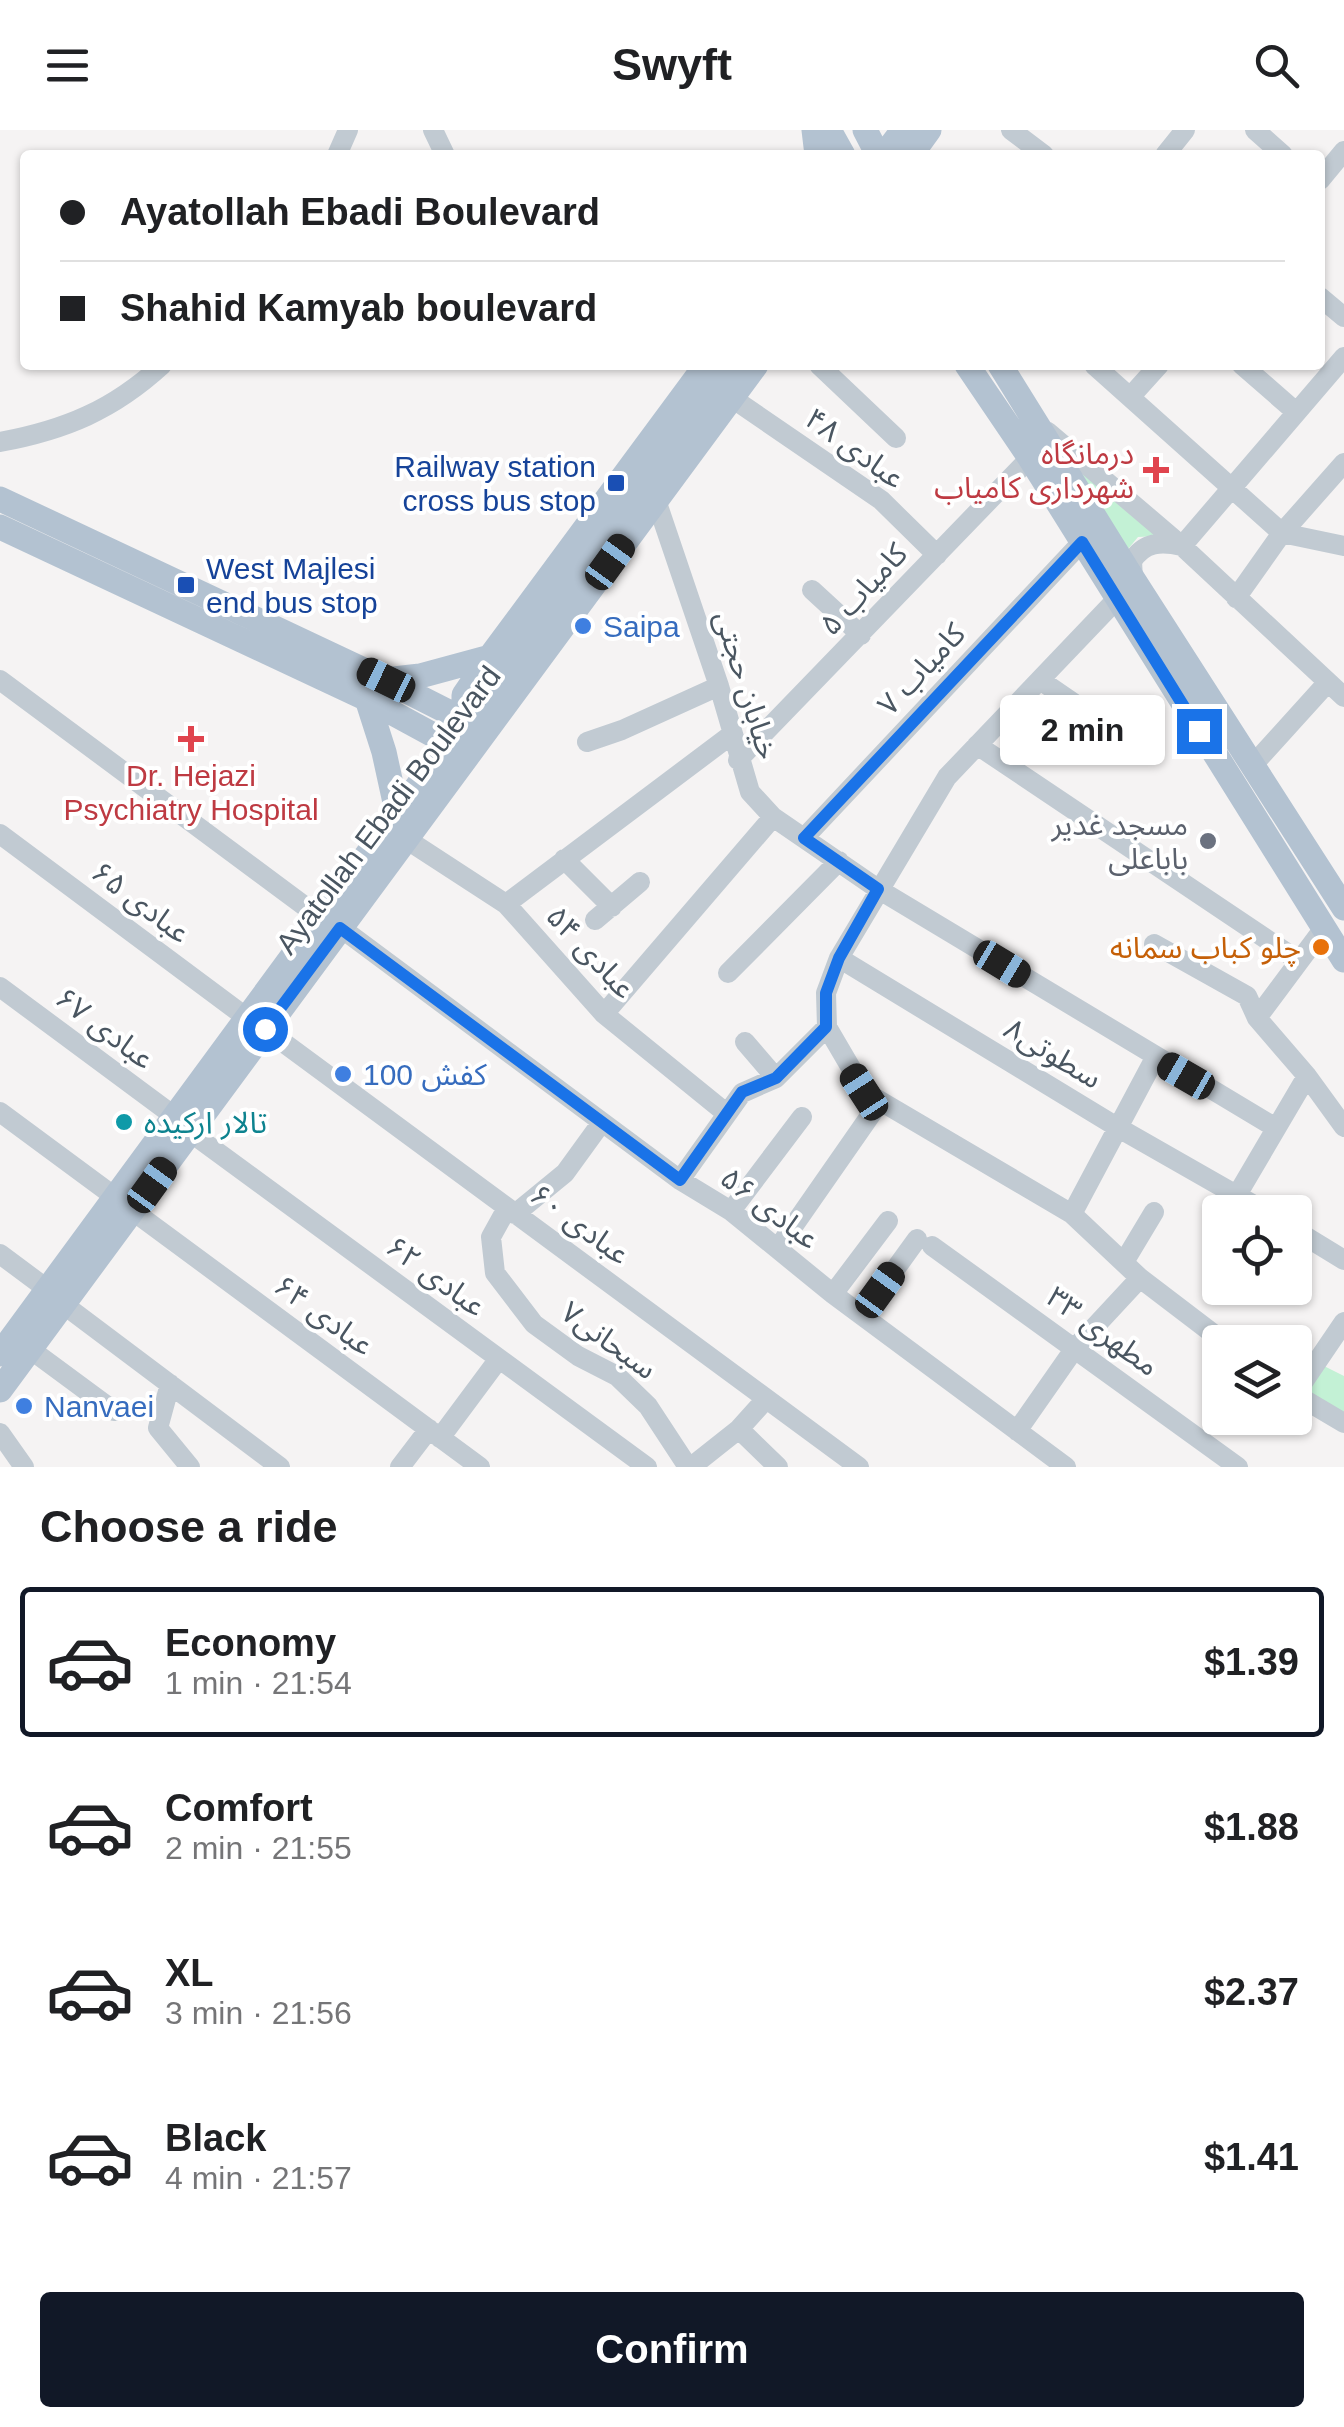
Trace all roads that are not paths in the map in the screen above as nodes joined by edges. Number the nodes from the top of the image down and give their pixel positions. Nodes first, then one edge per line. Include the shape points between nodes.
1 (903, 130) edge
2 (930, 130) edge
3 (1010, 130) edge
4 (1185, 130) edge
5 (1255, 130) edge
6 (885, 150) edge
7 (915, 150) edge
8 (1037, 150) edge
9 (1170, 150) edge
10 (1277, 150) edge
11 (1344, 151) edge
12 (1331, 176) edge
13 (1344, 357) edge
14 (157, 370) edge
15 (702, 370) edge
16 (723, 370) edge
17 (752, 370) edge
18 (824, 370) edge
19 (969, 370) edge
20 (1003, 370) edge
21 (1100, 370) edge
22 (1154, 370) edge
23 (1248, 370) edge
24 (1131, 396) junction
25 (732, 398) junction
26 (1296, 412) junction
27 (1034, 421) junction
28 (896, 438) dead end
29 (0, 442) edge
30 (1030, 458) junction
31 (1344, 463) edge
32 (1229, 488) junction
33 (0, 500) edge
34 (656, 500) junction
35 (0, 527) edge
36 (1282, 534) junction
37 (1082, 542) junction
38 (1182, 546) junction
39 (1344, 546) edge
40 (937, 554) junction
41 (1133, 579) junction
42 (812, 590) dead end
43 (1236, 598) junction
44 (1116, 600) junction
45 (861, 635) junction
46 (490, 657) junction
47 (0, 680) edge
48 (386, 680) junction
49 (1040, 680) junction
50 (1328, 682) junction
51 (719, 686) junction
52 (1344, 697) edge
53 (366, 699) junction
54 (466, 721) junction
55 (731, 735) junction
56 (587, 742) dead end
57 (448, 743) junction
58 (477, 745) junction
59 (976, 745) junction
60 (1142, 750) dead end
61 (738, 760) junction
62 (1252, 766) junction
63 (773, 817) junction
64 (402, 828) junction
65 (0, 834) edge
66 (804, 838) junction
67 (564, 860) junction
68 (839, 861) junction
69 (640, 882) dead end
70 (878, 889) junction
71 (506, 904) junction
72 (1344, 908) edge
73 (331, 924) junction
74 (1324, 928) junction
75 (1154, 944) dead end
76 (839, 958) junction
77 (1344, 960) edge
78 (1299, 961) junction
79 (728, 973) dead end
80 (0, 988) edge
81 (604, 1014) junction
82 (1258, 1018) junction
83 (256, 1024) junction
84 (826, 1027) junction
85 (744, 1042) dead end
86 (1155, 1058) junction
87 (1307, 1076) junction
88 (776, 1078) junction
89 (879, 1102) junction
90 (0, 1112) edge
91 (726, 1113) junction
92 (802, 1117) dead end
93 (602, 1122) junction
94 (182, 1124) junction
95 (1344, 1126) edge
96 (1118, 1127) junction
97 (1276, 1128) junction
98 (680, 1180) junction
99 (1238, 1195) joint
100 (124, 1204) junction
101 (511, 1211) junction
102 (732, 1211) junction
103 (1154, 1212) dead end
104 (1072, 1214) junction
105 (888, 1221) dead end
106 (1312, 1240) edge
107 (778, 1248) junction
108 (0, 1254) edge
109 (1344, 1260) edge
110 (1124, 1262) junction
111 (1140, 1278) junction
112 (833, 1294) junction
113 (55, 1296) junction
114 (862, 1315) junction
115 (1344, 1322) edge
116 (1202, 1325) edge
117 (30, 1348) junction
118 (1075, 1348) junction
119 (0, 1354) edge
120 (498, 1360) junction
121 (1312, 1369) edge
122 (170, 1384) junction
123 (0, 1390) edge
124 (766, 1399) junction
125 (1312, 1404) edge
126 (114, 1411) dead end
127 (1344, 1423) edge
128 (740, 1429) junction
129 (1017, 1431) junction
130 (0, 1433) edge
131 (434, 1434) junction
132 (24, 1467) edge
133 (190, 1467) edge
134 (280, 1467) edge
135 (400, 1467) edge
136 (480, 1467) edge
137 (647, 1467) edge
138 (690, 1467) edge
139 (778, 1467) edge
140 (860, 1467) edge
141 (1066, 1467) edge
142 (1238, 1467) edge

1 - 6 main road
2 - 7 main road
3 - 8 street
4 - 9 street
5 - 10 street
11 - 12 street
13 - 26 street
14 - 29 street via 132,393 95,412 47,434
15 - 46 main road, Ayatollah Ebadi Boulevard
16 - 54 main road, Ayatollah Ebadi Boulevard
17 - 25 main road, Ayatollah Ebadi Boulevard
18 - 28 street
19 - 30 main road
20 - 27 main road
21 - 24 street
22 - 24 street
23 - 26 street
24 - 32 street
25 - 34 main road, Ayatollah Ebadi Boulevard
25 - 40 street, عبادی ۴۸ via 881,500
26 - 32 street
27 - 38 street
27 - 41 main road
30 - 37 main road
30 - 40 street, کامیاب ۵
31 - 36 street
32 - 36 street
32 - 38 street
33 - 48 main road
34 - 51 street, خیابان حجتی
34 - 58 main road, Ayatollah Ebadi Boulevard
35 - 53 main road
36 - 39 street
36 - 43 street
37 - 44 main road
37 - 66 street, کامیاب ۷
38 - 41 street via 1144,548 1132,561
38 - 43 street
40 - 45 street, کامیاب ۵
41 - 62 main road
42 - 45 street
43 - 50 street
44 - 49 street
44 - 74 main road
45 - 61 street, کامیاب ۵
46 - 48 main road
46 - 54 main road, Ayatollah Ebadi Boulevard via 464,695
47 - 73 street, عبادی ۵۶
48 - 54 main road
49 - 59 street
49 - 60 street
50 - 52 street
50 - 62 street
51 - 55 street, خیابان حجتی
51 - 56 street
53 - 57 main road
53 - 64 main road
54 - 57 main road, Ayatollah Ebadi Boulevard
54 - 58 main road
55 - 61 street, خیابان حجتی
55 - 67 street
57 - 58 main road
57 - 64 main road, Ayatollah Ebadi Boulevard
58 - 64 main road, Ayatollah Ebadi Boulevard
59 - 70 street via 947,777
59 - 78 street
61 - 63 street, خیابان حجتی via 750,792
62 - 72 main road
63 - 66 street, خیابان حجتی
63 - 81 street
64 - 71 street, عبادی ۵۴
64 - 73 main road, Ayatollah Ebadi Boulevard
65 - 83 street, عبادی ۶۵
66 - 68 street, خیابان حجتی
67 - 69 street via 604,914
67 - 71 street
68 - 70 street, خیابان حجتی
68 - 79 street
70 - 76 street
70 - 86 street, خیابان حجتی
71 - 81 street, عبادی ۵۴
73 - 83 main road, Ayatollah Ebadi Boulevard
73 - 93 street, عبادی ۵۶
74 - 77 main road
74 - 78 street
75 - 82 street via 1247,996
76 - 84 street via 826,993
76 - 96 street, سطوتی۸
78 - 82 street
80 - 94 street, عبادی ۶۷
81 - 91 street, عبادی ۵۴
82 - 87 street
83 - 94 main road, Ayatollah Ebadi Boulevard
83 - 101 street, عبادی ۶۰
84 - 88 street
84 - 89 street via 864,1092
85 - 88 street
86 - 96 street
86 - 97 street, خیابان حجتی
87 - 95 street
87 - 97 street
88 - 91 street via 742,1092
89 - 104 street
89 - 107 street
90 - 100 street, عبادی ۶۴
91 - 98 street
92 - 102 street
93 - 98 street, عبادی ۵۶
93 - 101 street via 565,1174
94 - 100 main road, Ayatollah Ebadi Boulevard
94 - 120 street, عبادی ۶۲
96 - 99 street, سطوتی۸
96 - 104 street
97 - 99 street
98 - 102 street, عبادی ۵۶
100 - 113 main road, Ayatollah Ebadi Boulevard
100 - 131 street, عبادی ۶۴
101 - 124 street, عبادی ۶۰
101 - 138 street, سبحانی۷ via 491,1237 496,1273 534,1324 617,1376 648,1406
102 - 107 street, عبادی ۵۶
103 - 110 street
104 - 110 street
105 - 112 street
106 - 109 street
107 - 112 street, عبادی ۵۶
108 - 113 street
110 - 111 street
111 - 116 street
111 - 118 street
112 - 114 street, عبادی ۵۶
113 - 117 main road, Ayatollah Ebadi Boulevard
113 - 119 main road, Ayatollah Ebadi Boulevard
113 - 122 street
114 - 118 street, مطهری ۳۳ via 925,1242
114 - 129 street, عبادی ۵۶
115 - 121 street
117 - 123 main road, Ayatollah Ebadi Boulevard
117 - 126 street
118 - 129 street
118 - 142 street, مطهری ۳۳
120 - 131 street
120 - 137 street, عبادی ۶۲
122 - 133 street via 158,1428
122 - 134 street
124 - 128 street
124 - 140 street, عبادی ۶۰
125 - 127 street
128 - 138 street
128 - 139 street
129 - 141 street, عبادی ۵۶
130 - 132 street
131 - 135 street
131 - 136 street, عبادی ۶۴

